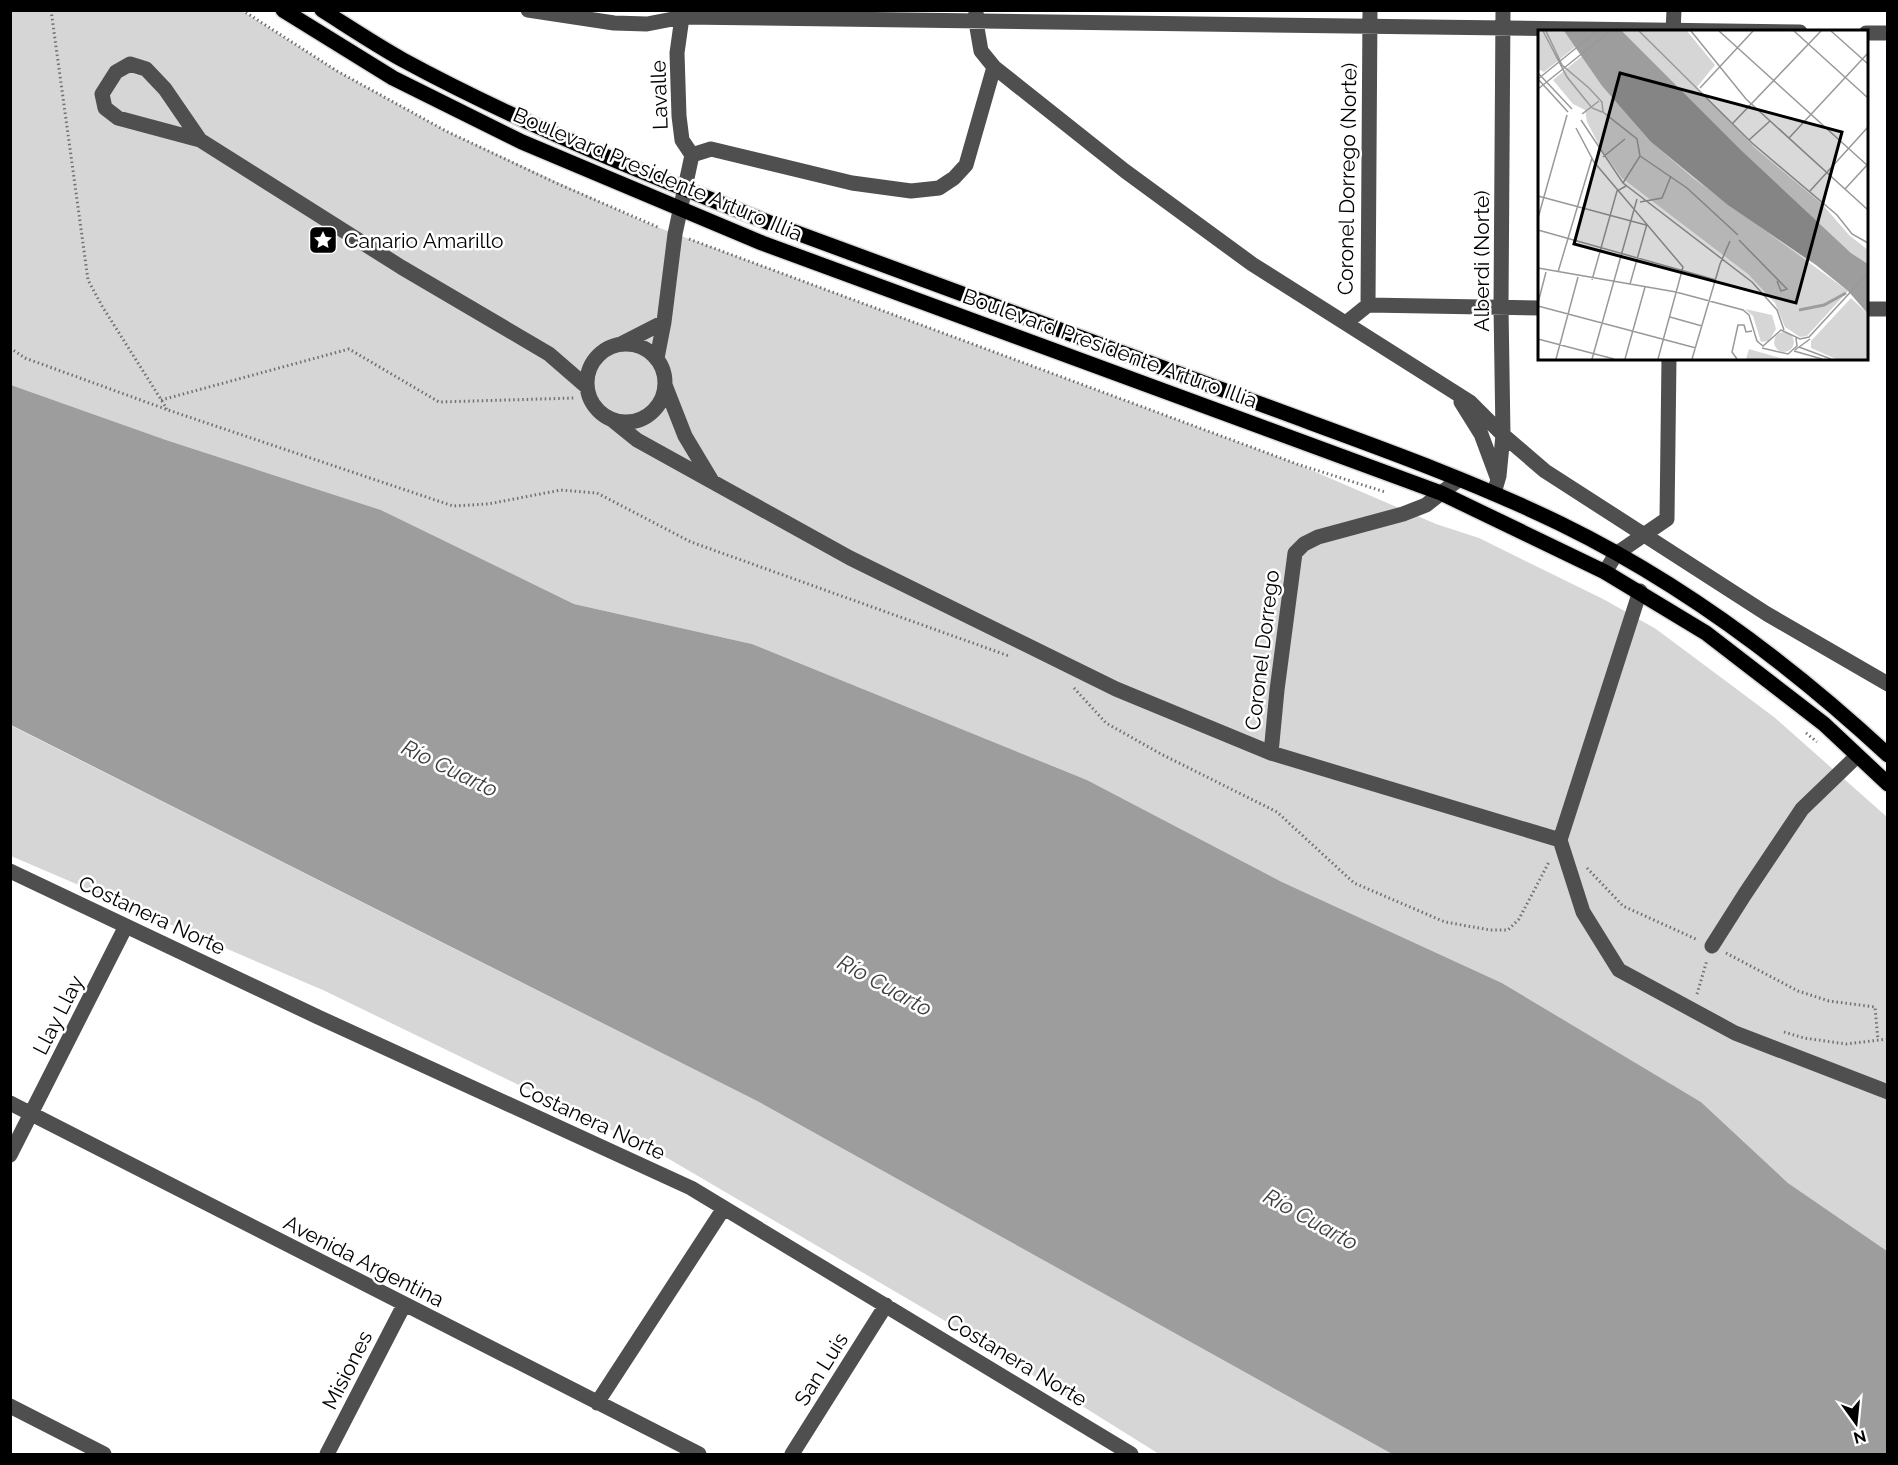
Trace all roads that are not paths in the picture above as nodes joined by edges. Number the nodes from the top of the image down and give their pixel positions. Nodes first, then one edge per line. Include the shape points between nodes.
1 (283, 10) edge
2 (322, 10) edge
3 (528, 10) edge
4 (1503, 10) edge
5 (1674, 10) edge
6 (683, 14) edge
7 (976, 16) edge
8 (1370, 18) edge
9 (1503, 28) junction
10 (1673, 30) edge
11 (1868, 33) edge
12 (1887, 33) edge
13 (994, 67) junction
14 (200, 140) junction
15 (692, 155) junction
16 (686, 190) junction
17 (680, 210) junction
18 (1368, 305) junction
19 (1501, 307) junction
20 (1538, 308) edge
21 (1868, 309) edge
22 (1887, 309) edge
23 (664, 322) junction
24 (1347, 322) junction
25 (621, 344) junction
26 (549, 354) junction
27 (657, 358) junction
28 (1669, 360) edge
29 (590, 367) junction
30 (666, 385) junction
31 (588, 392) junction
32 (1455, 392) junction
33 (611, 419) junction
34 (1503, 435) junction
35 (1458, 480) junction
36 (712, 482) junction
37 (1496, 486) junction
38 (1441, 493) junction
39 (1644, 534) junction
40 (1616, 554) junction
41 (1605, 572) junction
42 (1640, 591) junction
43 (1887, 684) edge
44 (1271, 753) junction
45 (1887, 755) edge
46 (1857, 756) junction
47 (1887, 784) edge
48 (1560, 840) junction
49 (10, 871) edge
50 (126, 926) junction
51 (1712, 946) road end
52 (1887, 1092) edge
53 (10, 1103) edge
54 (32, 1114) junction
55 (10, 1155) edge
56 (724, 1208) junction
57 (404, 1305) junction
58 (886, 1305) junction
59 (597, 1403) junction
60 (10, 1406) edge
61 (104, 1455) edge
62 (327, 1455) edge
63 (699, 1455) edge
64 (792, 1455) edge
65 (1131, 1455) edge

1 - 17 main road, Boulevard Presidente Arturo Illia via 393,78 522,142
2 - 16 main road, Boulevard Presidente Arturo Illia via 403,60 520,118
3 - 6 street via 646,24
4 - 9 street, Alberdi (Norte)
5 - 10 street
6 - 7 street
6 - 15 street, Lavalle via 677,53 679,116 681,140
7 - 8 street
7 - 13 street via 981,51
8 - 9 street
8 - 18 street, Coronel Dorrego (Norte)
9 - 10 street
9 - 19 street, Alberdi (Norte)
11 - 12 street
13 - 15 street via 966,165 939,188 911,192 852,183 711,149
13 - 24 street via 1125,171 1243,257
14 - 14 street via 165,89 146,69 130,64 116,72 102,94 105,108 118,118
14 - 26 street via 401,267
15 - 16 street
16 - 17 street
16 - 35 main road, Boulevard Presidente Arturo Illia
17 - 23 street
17 - 38 main road, Boulevard Presidente Arturo Illia
18 - 19 street
18 - 24 street, Coronel Dorrego (Norte)
19 - 20 street
19 - 34 street, Alberdi (Norte)
21 - 22 street
23 - 25 street
23 - 27 street
24 - 32 street
25 - 27 street via 647,349
25 - 29 street via 608,348
26 - 29 street
26 - 31 street
27 - 30 street
28 - 39 street via 1667,519
29 - 31 street
30 - 33 street via 663,398 647,416 629,422
30 - 36 street via 685,436
31 - 33 street via 594,407
32 - 34 street
32 - 37 street via 1481,434
33 - 36 street via 637,440
34 - 37 street, Alberdi (Norte)
34 - 39 street via 1545,471
35 - 37 main road, Boulevard Presidente Arturo Illia
35 - 38 street, Coronel Dorrego
36 - 44 street via 850,558 1116,689
37 - 40 main road, Boulevard Presidente Arturo Illia
38 - 41 main road, Boulevard Presidente Arturo Illia
38 - 44 street, Coronel Dorrego via 1426,505 1403,514 1318,537 1295,554
39 - 40 street
39 - 43 street via 1767,614
40 - 41 street
40 - 45 main road, Boulevard Presidente Arturo Illia via 1718,616 1838,709
41 - 42 main road, Boulevard Presidente Arturo Illia
42 - 46 main road, Boulevard Presidente Arturo Illia via 1706,633 1772,683
42 - 48 street
44 - 48 street
46 - 47 main road, Boulevard Presidente Arturo Illia
46 - 51 street via 1802,810
48 - 52 street via 1583,912 1619,970 1735,1033
49 - 50 street, Costanera Norte
50 - 54 street, Llay Llay
50 - 56 street, Costanera Norte via 691,1188
53 - 54 street, Avenida Argentina
54 - 55 street, Llay Llay
54 - 57 street, Avenida Argentina
56 - 58 street, Costanera Norte
56 - 59 street
57 - 59 street, Avenida Argentina
57 - 62 street, Misiones
58 - 64 street, San Luis
58 - 65 street, Costanera Norte
59 - 63 street, Avenida Argentina
60 - 61 street

